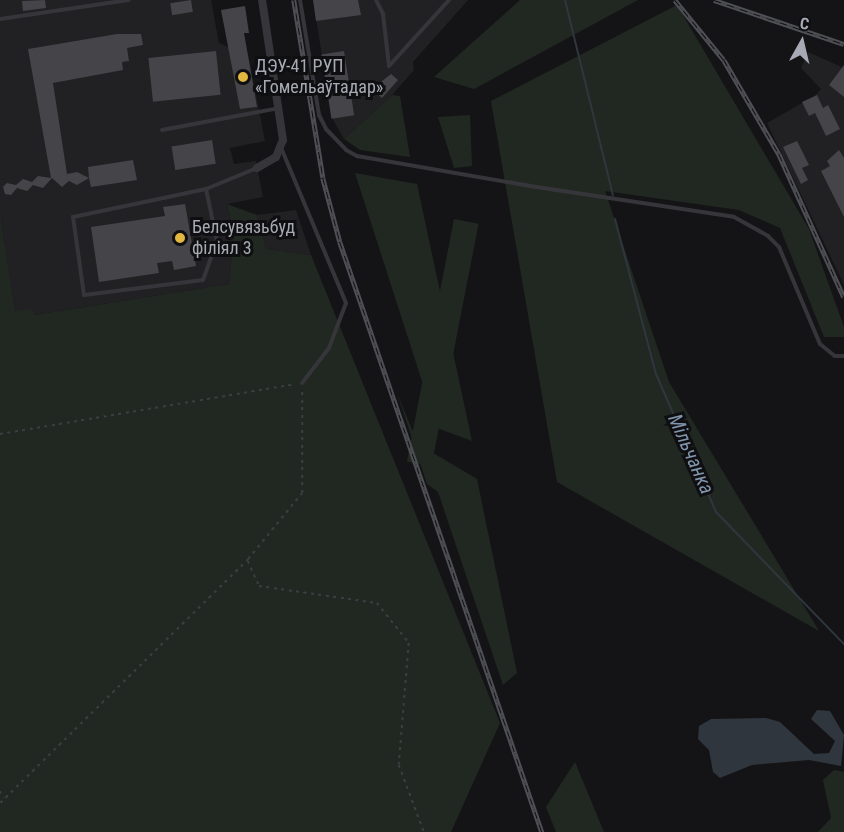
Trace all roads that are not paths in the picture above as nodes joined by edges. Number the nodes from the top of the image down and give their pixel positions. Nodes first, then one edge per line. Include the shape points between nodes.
1 (129, 0) edge
2 (262, 0) edge
3 (300, 0) edge
4 (376, 0) edge
5 (449, 0) edge
6 (0, 19) edge
7 (280, 108) junction
8 (162, 130) dead end
9 (282, 150) junction
10 (257, 168) joint
11 (206, 189) junction
12 (844, 356) edge
13 (302, 383) road end

1 - 6 lane
2 - 7 street
3 - 12 lane via 319,115 326,129 346,150 357,156 518,184 734,217 768,236 779,247 820,344 835,356
4 - 5 lane via 383,14 388,66
7 - 8 lane
7 - 9 street
9 - 10 street
9 - 13 lane via 346,303 329,348
10 - 11 lane
11 - 11 lane via 73,217 84,295 203,280 217,241

